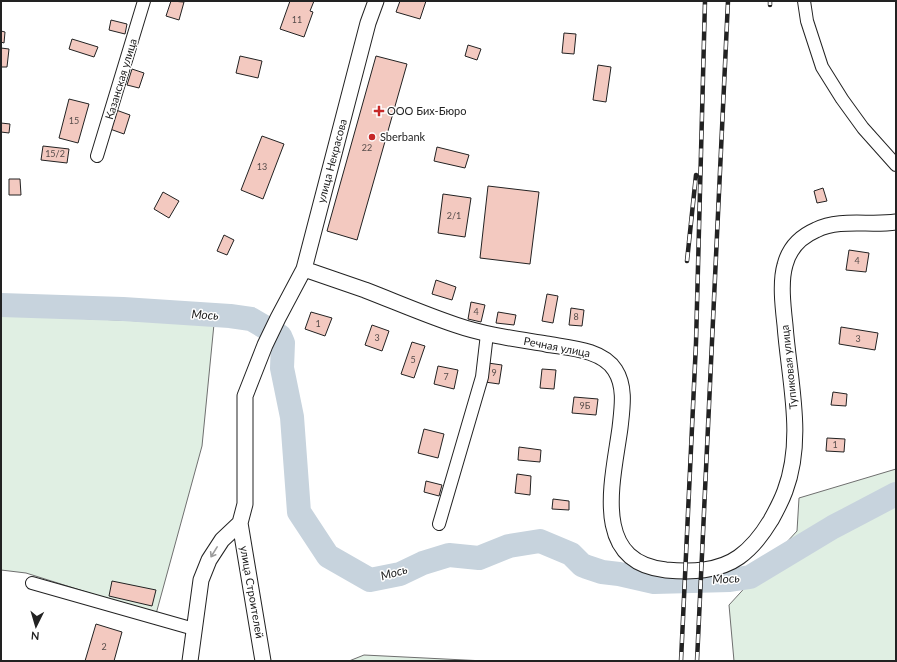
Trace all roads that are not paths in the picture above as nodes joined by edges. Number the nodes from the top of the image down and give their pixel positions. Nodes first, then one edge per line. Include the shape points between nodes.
1 (144, 1) edge
2 (376, 1) edge
3 (804, 1) edge
4 (97, 156) dead end
5 (896, 165) edge
6 (896, 222) edge
7 (304, 269) junction
8 (487, 334) junction
9 (240, 523) junction
10 (439, 524) dead end
11 (657, 569) joint
12 (32, 583) dead end
13 (194, 629) junction
14 (190, 661) edge
15 (263, 661) edge

1 - 4 street, Казанская улица
2 - 7 street, улица Некрасова via 368,23
3 - 5 street via 807,21 822,67 863,128
6 - 11 street, Тупиковая улица via 825,226 815,230 794,246 783,273 783,303 795,435 786,489 779,506 762,536 740,557 708,570
7 - 8 street, Речная улица
7 - 9 street, улица Некрасова via 265,345 246,396 245,504
8 - 10 street via 482,377
8 - 11 street, Речная улица via 581,349 602,357 616,370 622,400 611,495 614,530 616,538 627,554 646,566
9 -> 13 street via 222,540 209,560 201,580
9 - 15 street, улица Строителей
12 - 13 street
13 - 14 street

